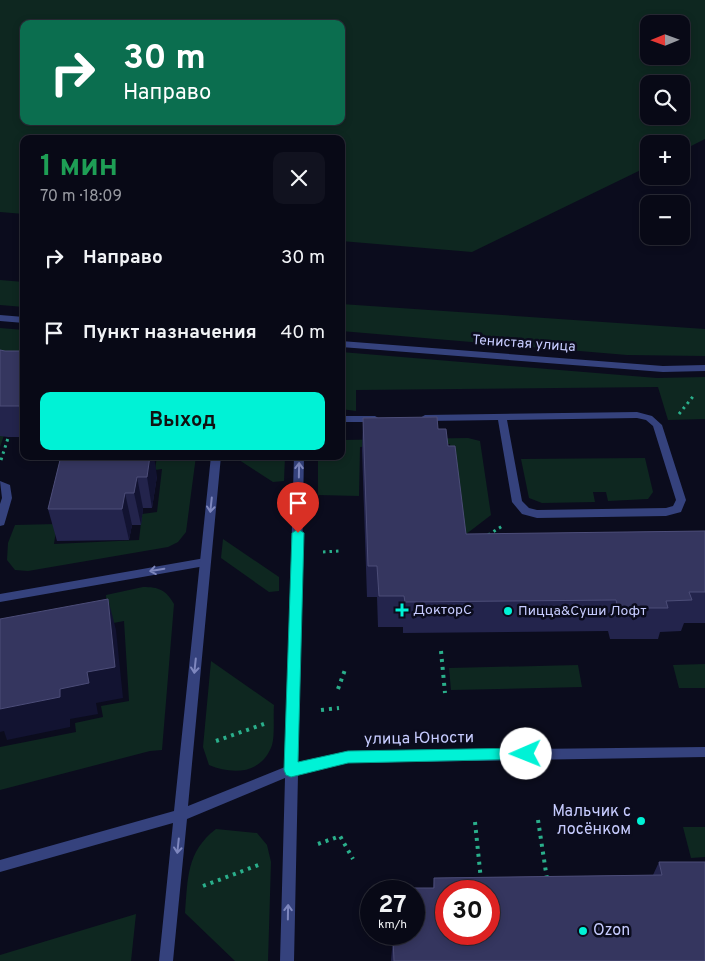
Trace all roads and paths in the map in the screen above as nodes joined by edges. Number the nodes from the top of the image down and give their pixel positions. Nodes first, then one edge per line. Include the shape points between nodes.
1 (0, 318) edge
2 (20, 320) edge
3 (345, 344) edge
4 (705, 368) edge
5 (700, 389) dead end
6 (502, 417) junction
7 (388, 418) edge
8 (417, 418) edge
9 (345, 419) edge
10 (658, 426) junction
11 (10, 428) edge
12 (216, 460) edge
13 (300, 460) edge
14 (0, 463) edge
15 (0, 484) edge
16 (526, 511) junction
17 (0, 522) edge
18 (484, 537) edge
19 (323, 552) dead end
20 (340, 552) dead end
21 (206, 562) junction
22 (0, 598) edge
23 (441, 651) dead end
24 (346, 667) dead end
25 (338, 689) dead end
26 (444, 693) dead end
27 (705, 752) edge
28 (291, 770) junction
29 (181, 815) junction
30 (538, 820) dead end
31 (475, 822) dead end
32 (290, 853) junction
33 (354, 859) dead end
34 (0, 866) edge
35 (481, 880) edge
36 (547, 880) edge
37 (172, 898) junction
38 (166, 961) edge
39 (287, 961) edge

1 - 2 street
3 - 4 street, Тенистая улица via 663,369
5 - 10 path via 672,422
6 - 8 street
6 - 10 street via 637,415 649,418
6 - 16 street via 517,502
7 - 9 street
10 - 16 street via 681,500 678,509 666,512 537,514
11 - 14 path
12 -> 21 street
28 -> 13 street
15 - 17 street via 6,488 7,498
16 - 18 path
19 - 20 path
21 -> 22 street
21 -> 29 street
23 - 26 path
24 - 25 path
27 - 28 street, улица Юности via 348,757
28 - 29 street, улица Юности
28 - 32 street
29 - 34 street, улица Юности
29 -> 37 street
30 - 36 path
31 - 35 path
32 - 33 path via 340,836
32 - 37 path
39 -> 32 street
37 - 38 street

